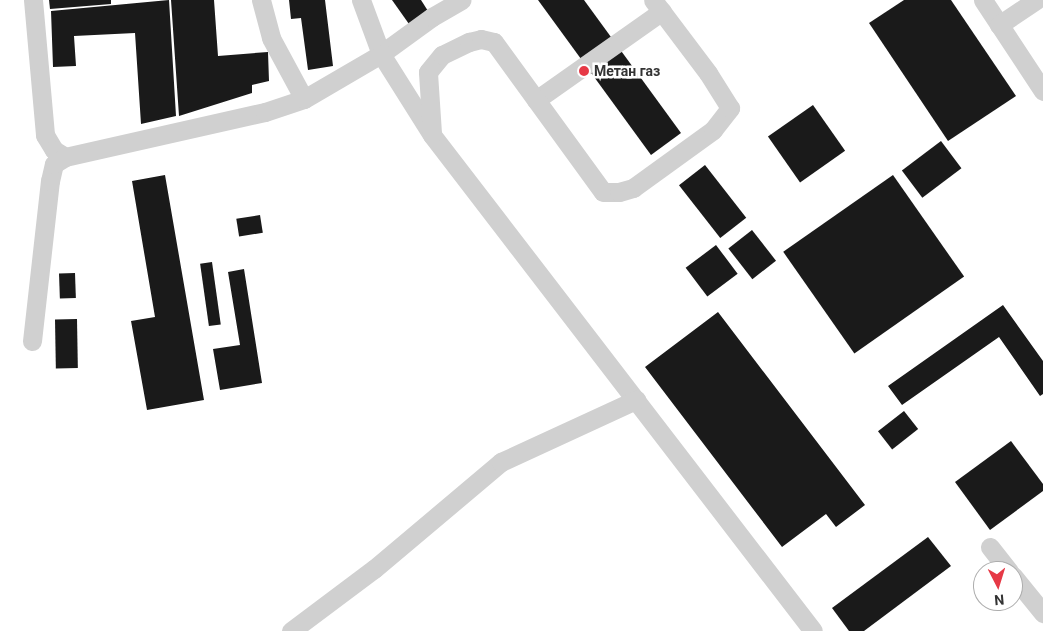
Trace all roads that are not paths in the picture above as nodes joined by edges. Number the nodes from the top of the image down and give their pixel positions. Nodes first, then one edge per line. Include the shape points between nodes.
1 (34, 0) edge
2 (261, 0) edge
3 (361, 0) edge
4 (462, 0) edge
5 (983, 0) edge
6 (1036, 0) edge
7 (658, 6) edge
8 (1000, 25) junction
9 (382, 54) junction
10 (1043, 91) edge
11 (304, 99) junction
12 (536, 100) junction
13 (432, 135) junction
14 (65, 157) junction
15 (32, 341) dead end
16 (636, 400) junction
17 (990, 547) dead end
18 (1001, 561) edge
19 (1023, 588) edge
20 (1043, 613) edge
21 (291, 631) edge
22 (813, 631) edge

1 - 14 lane via 45,135 54,150
2 - 11 lane via 271,38
3 - 9 lane
4 - 9 lane via 432,17
5 - 8 lane
6 - 8 lane
7 - 12 lane
7 - 12 lane via 730,108 713,130 633,188 603,192
8 - 10 lane
9 - 11 lane
9 - 13 lane
11 - 14 lane via 265,112
12 - 13 lane via 494,42 481,39 468,42 442,55 428,72
13 - 16 lane
14 - 15 lane via 54,164 50,181
16 - 21 lane via 501,462 374,569
16 - 22 lane
17 - 18 lane
19 - 20 lane

